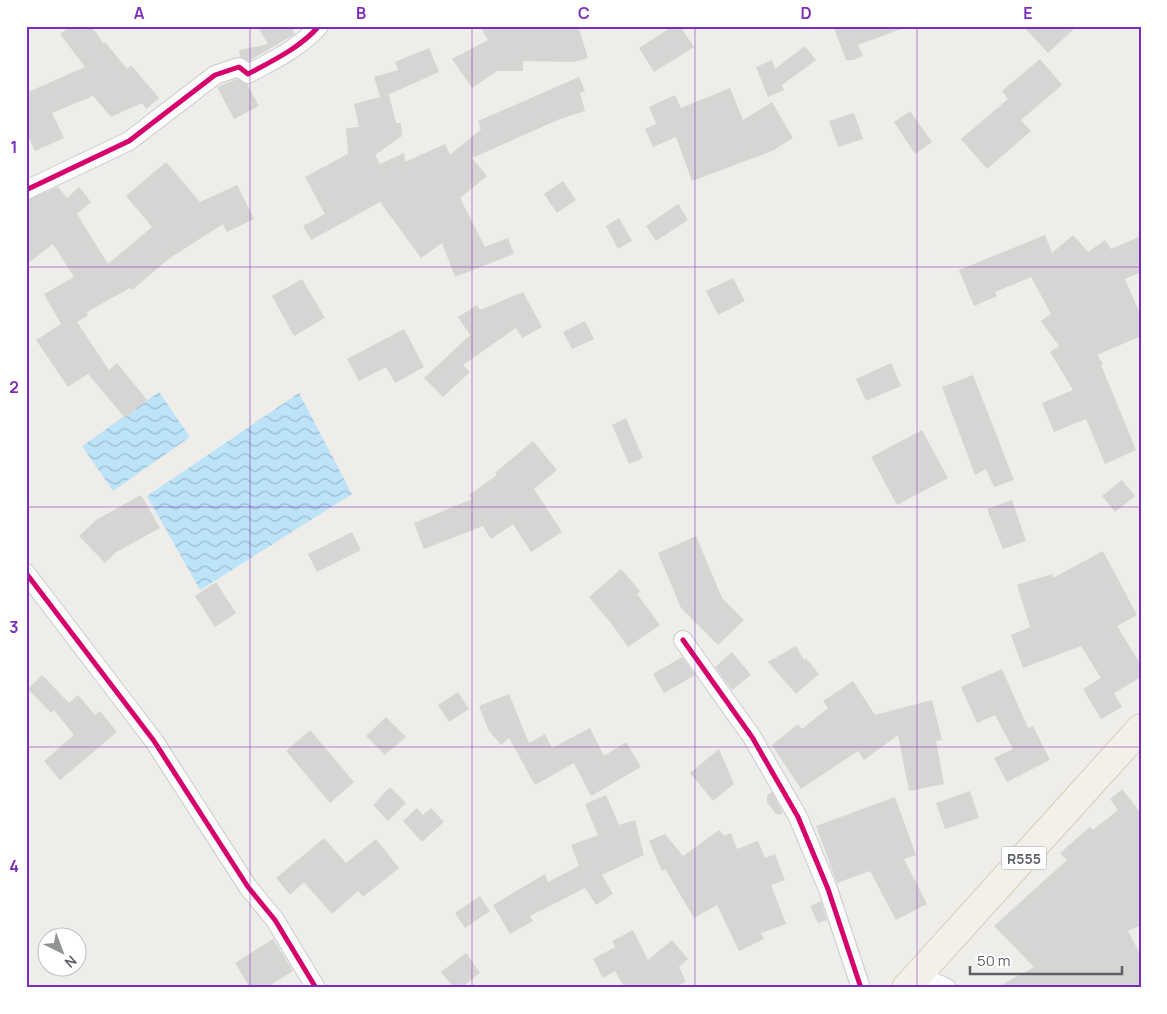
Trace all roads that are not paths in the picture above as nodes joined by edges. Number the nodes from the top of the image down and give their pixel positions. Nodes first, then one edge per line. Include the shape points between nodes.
1 (319, 26) edge
2 (26, 190) edge
3 (26, 573) edge
4 (683, 640) dead end
5 (1141, 728) edge
6 (912, 981) edge
7 (316, 988) edge
8 (861, 988) edge
9 (947, 988) edge

1 - 2 street via 303,41 248,74 239,67 215,75 129,141
3 - 7 street via 154,741 248,887 275,920
4 - 8 street via 752,737 798,817 828,889
5 - 6 main road, R555
6 - 9 street

